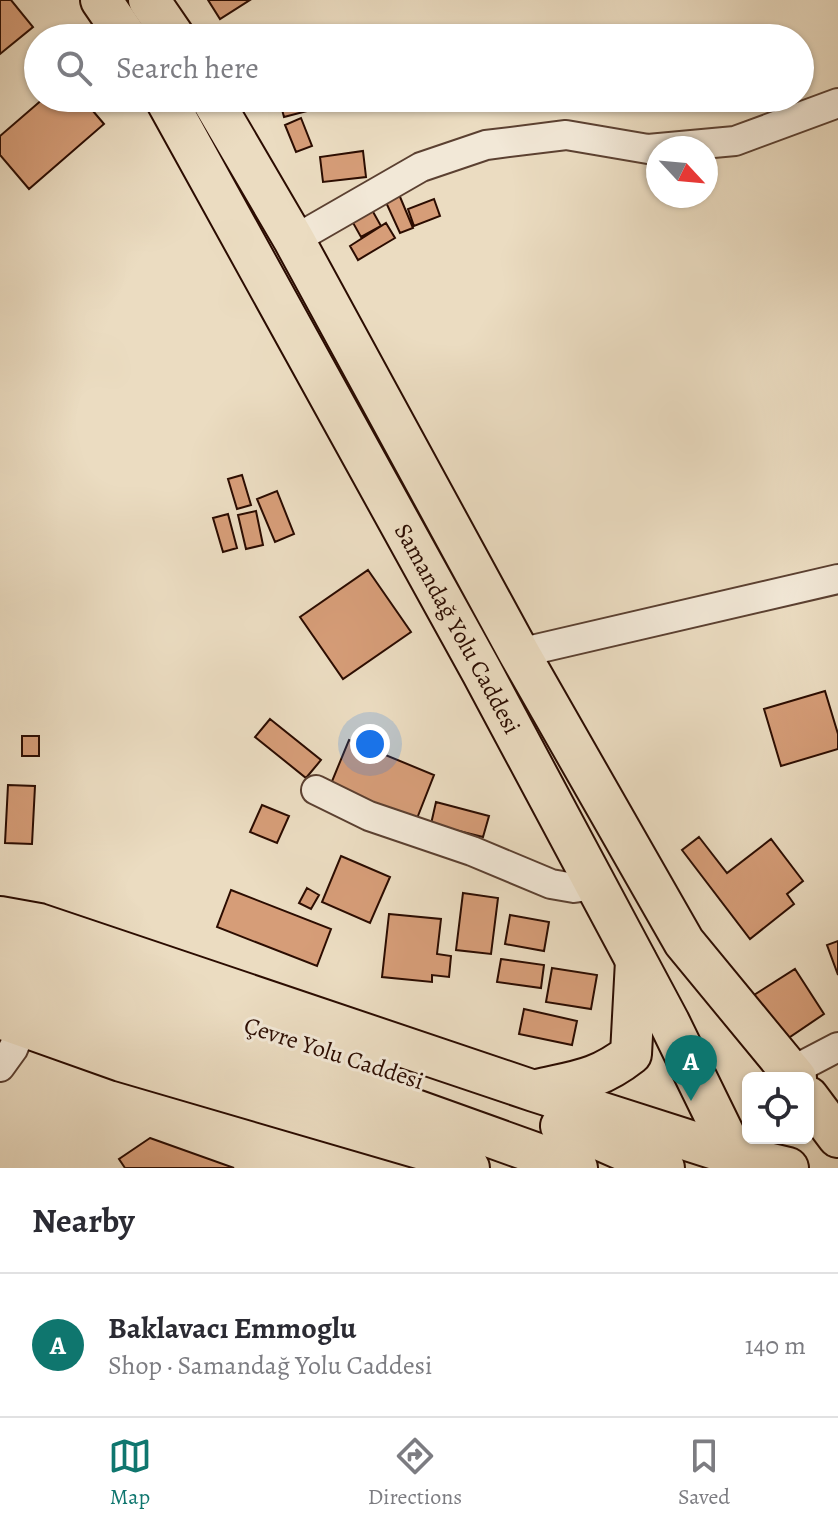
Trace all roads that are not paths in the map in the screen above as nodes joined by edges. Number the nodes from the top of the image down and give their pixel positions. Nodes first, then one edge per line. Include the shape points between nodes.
1 (101, 0) edge
2 (149, 0) edge
3 (117, 24) edge
4 (165, 24) edge
5 (838, 103) edge
6 (173, 112) edge
7 (219, 112) edge
8 (814, 112) edge
9 (814, 112) edge
10 (294, 240) junction
11 (838, 579) edge
12 (519, 653) junction
13 (316, 790) dead end
14 (595, 885) junction
15 (0, 917) edge
16 (0, 950) edge
17 (636, 961) junction
18 (0, 986) edge
19 (12, 1021) edge
20 (838, 1047) edge
21 (0, 1067) edge
22 (790, 1072) edge
23 (809, 1072) edge
24 (534, 1091) junction
25 (814, 1104) edge
26 (838, 1137) edge
27 (582, 1151) edge
28 (735, 1161) edge
29 (469, 1168) edge
30 (664, 1168) edge
31 (788, 1168) edge

1 - 3 highway
2 - 4 highway
5 - 8 street
6 - 14 highway, Samandağ Yolu Caddesi
7 - 10 highway, Samandağ Yolu Caddesi
9 - 10 street via 735,141 648,149 566,135 486,145 421,167
10 - 12 highway, Samandağ Yolu Caddesi
11 - 12 street
12 - 22 highway, Samandağ Yolu Caddesi via 684,942
13 - 14 street via 369,816 551,884
14 - 17 highway, Samandağ Yolu Caddesi
15 - 24 highway via 39,924
16 - 27 highway, Çevre Yolu Caddesi via 128,988
17 - 24 highway via 631,1054 588,1079
17 - 28 highway, Samandağ Yolu Caddesi
18 - 27 highway, Çevre Yolu Caddesi via 393,1102
19 - 21 street via 13,1049
19 - 29 highway via 121,1061 436,1153
20 - 23 street
24 - 28 highway
25 - 26 highway, Samandağ Yolu Caddesi
27 - 30 highway, Çevre Yolu Caddesi
28 - 31 highway

